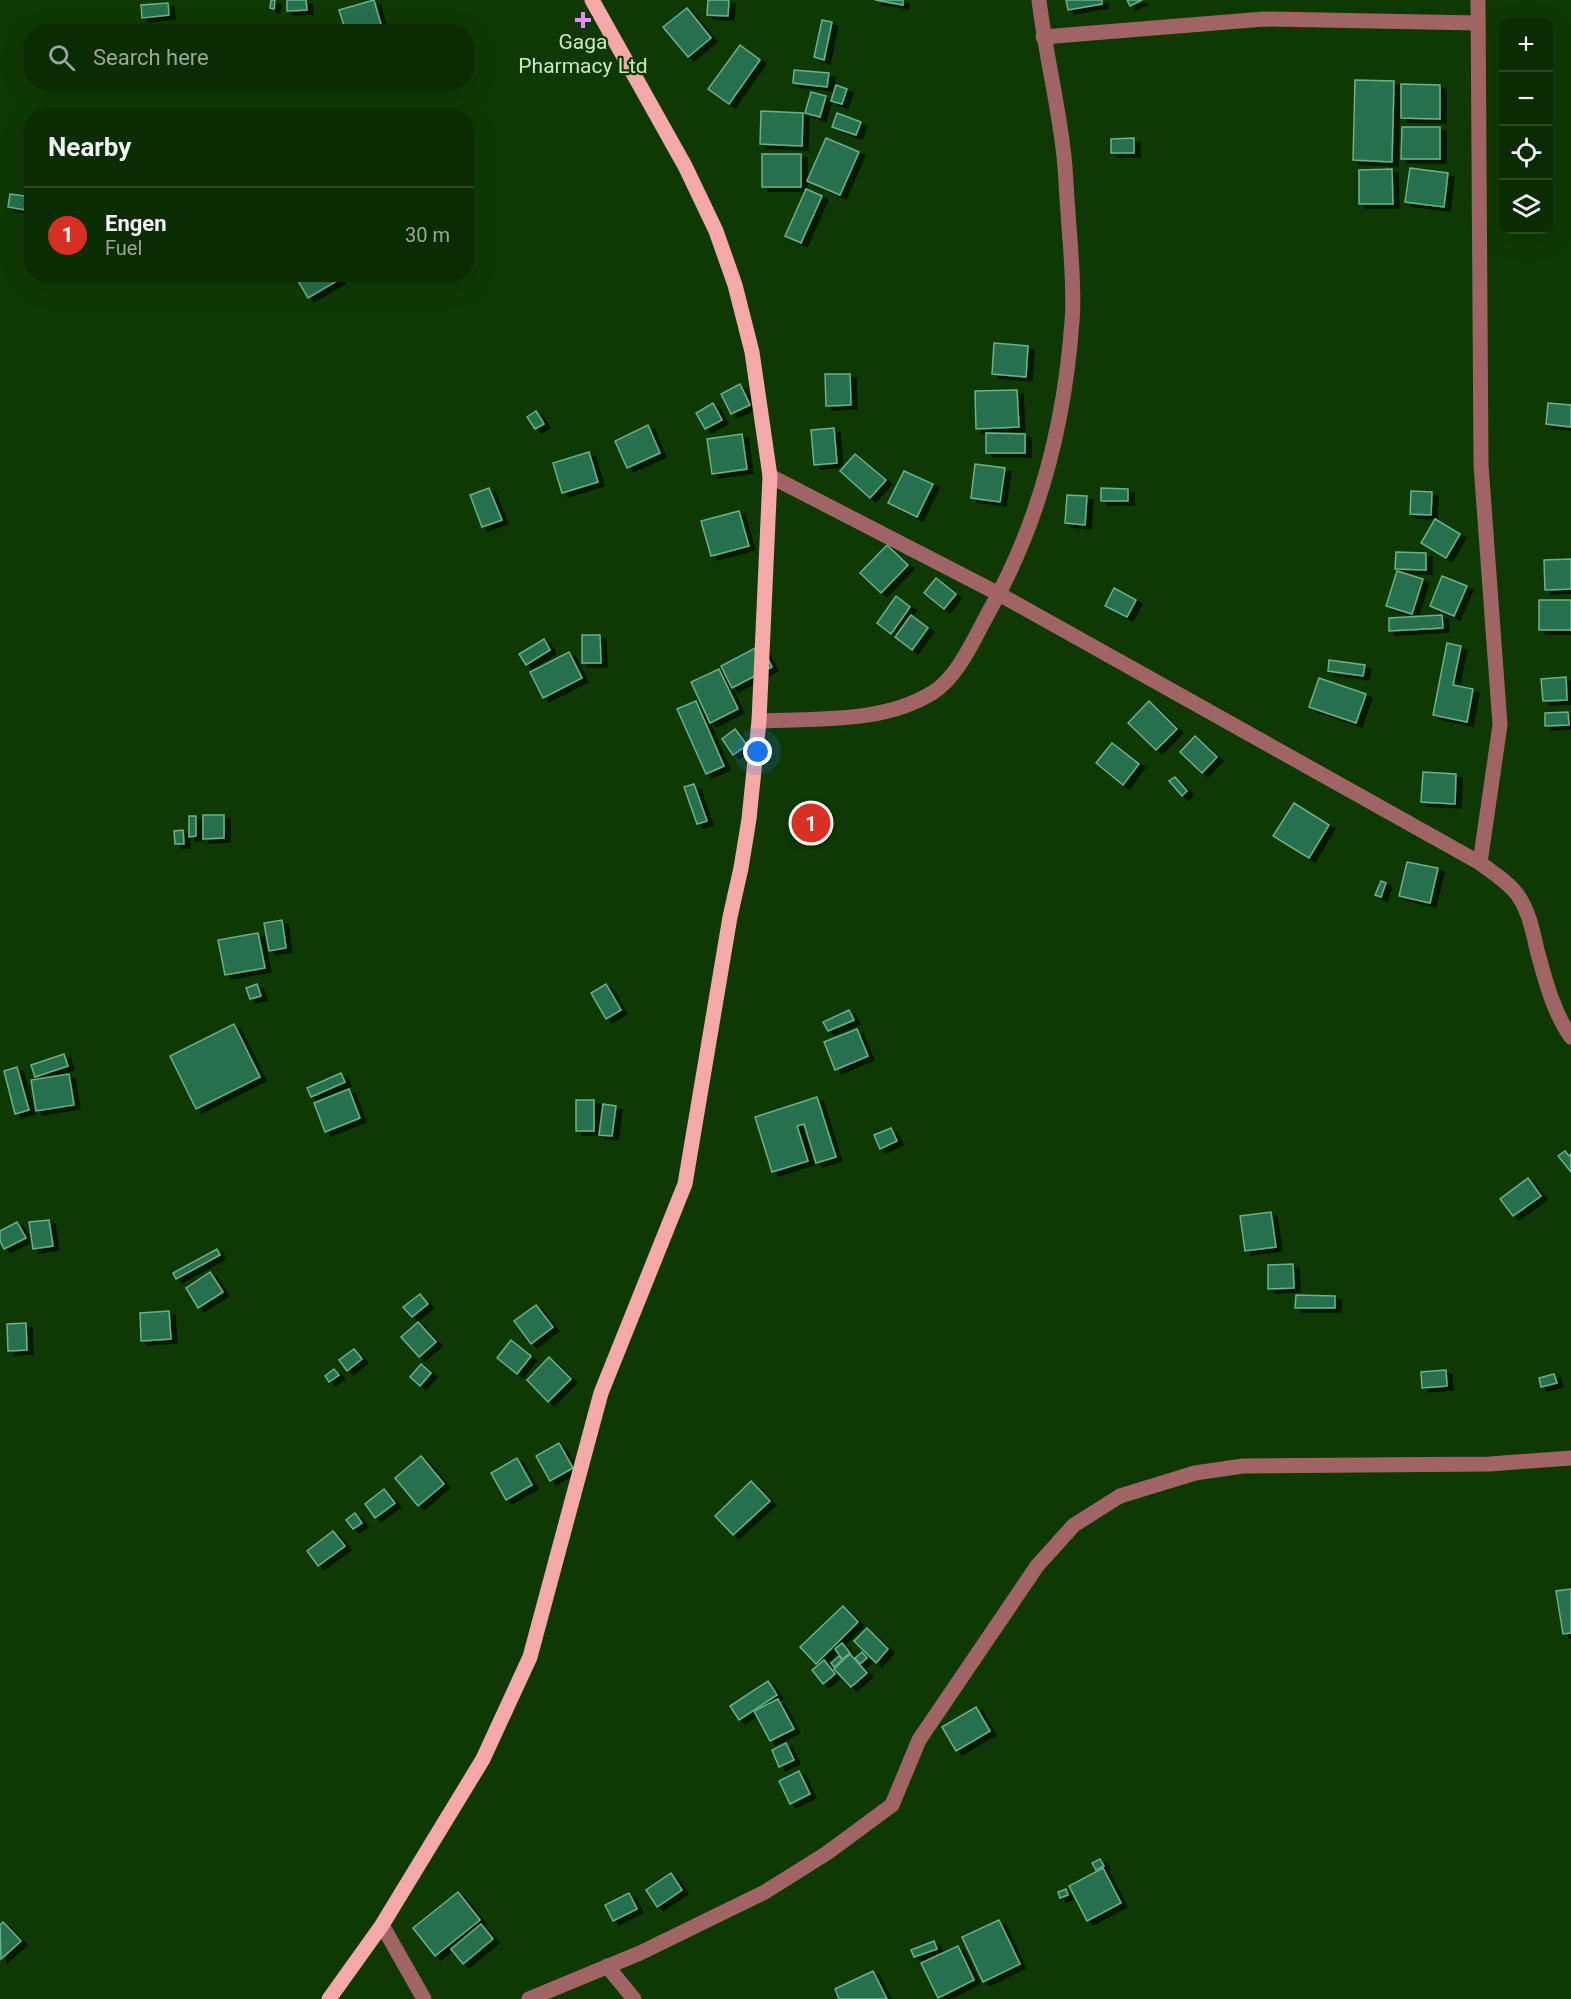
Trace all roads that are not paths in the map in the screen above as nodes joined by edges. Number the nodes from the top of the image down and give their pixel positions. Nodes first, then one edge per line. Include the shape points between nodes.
1 (591, 0) edge
2 (1039, 0) edge
3 (1478, 0) edge
4 (1478, 23) junction
5 (1043, 37) junction
6 (770, 476) junction
7 (999, 594) junction
8 (759, 721) junction
9 (1480, 863) junction
10 (1571, 1036) edge
11 (1571, 1458) edge
12 (382, 1925) junction
13 (607, 1966) junction
14 (329, 1999) edge
15 (424, 1999) edge
16 (529, 1999) edge
17 (634, 1999) edge

1 - 6 main road via 685,166 716,231 752,352
2 - 5 street
3 - 4 street
4 - 5 street via 1264,20
4 - 9 street via 1480,465 1500,725
5 - 7 street via 1064,149 1073,319 1062,407 1047,473
6 - 7 street
6 - 8 main road
7 - 8 street via 957,670 935,692 891,711
7 - 9 street
8 - 12 main road via 749,819 685,1184 601,1393 530,1657 483,1759
9 - 10 street via 1519,896 1556,1012
11 - 13 street via 1490,1464 1243,1466 1195,1473 1120,1496 1074,1525 1037,1566 919,1740 892,1805 765,1892
12 - 14 main road
12 - 15 street
13 - 16 street
13 - 17 street

